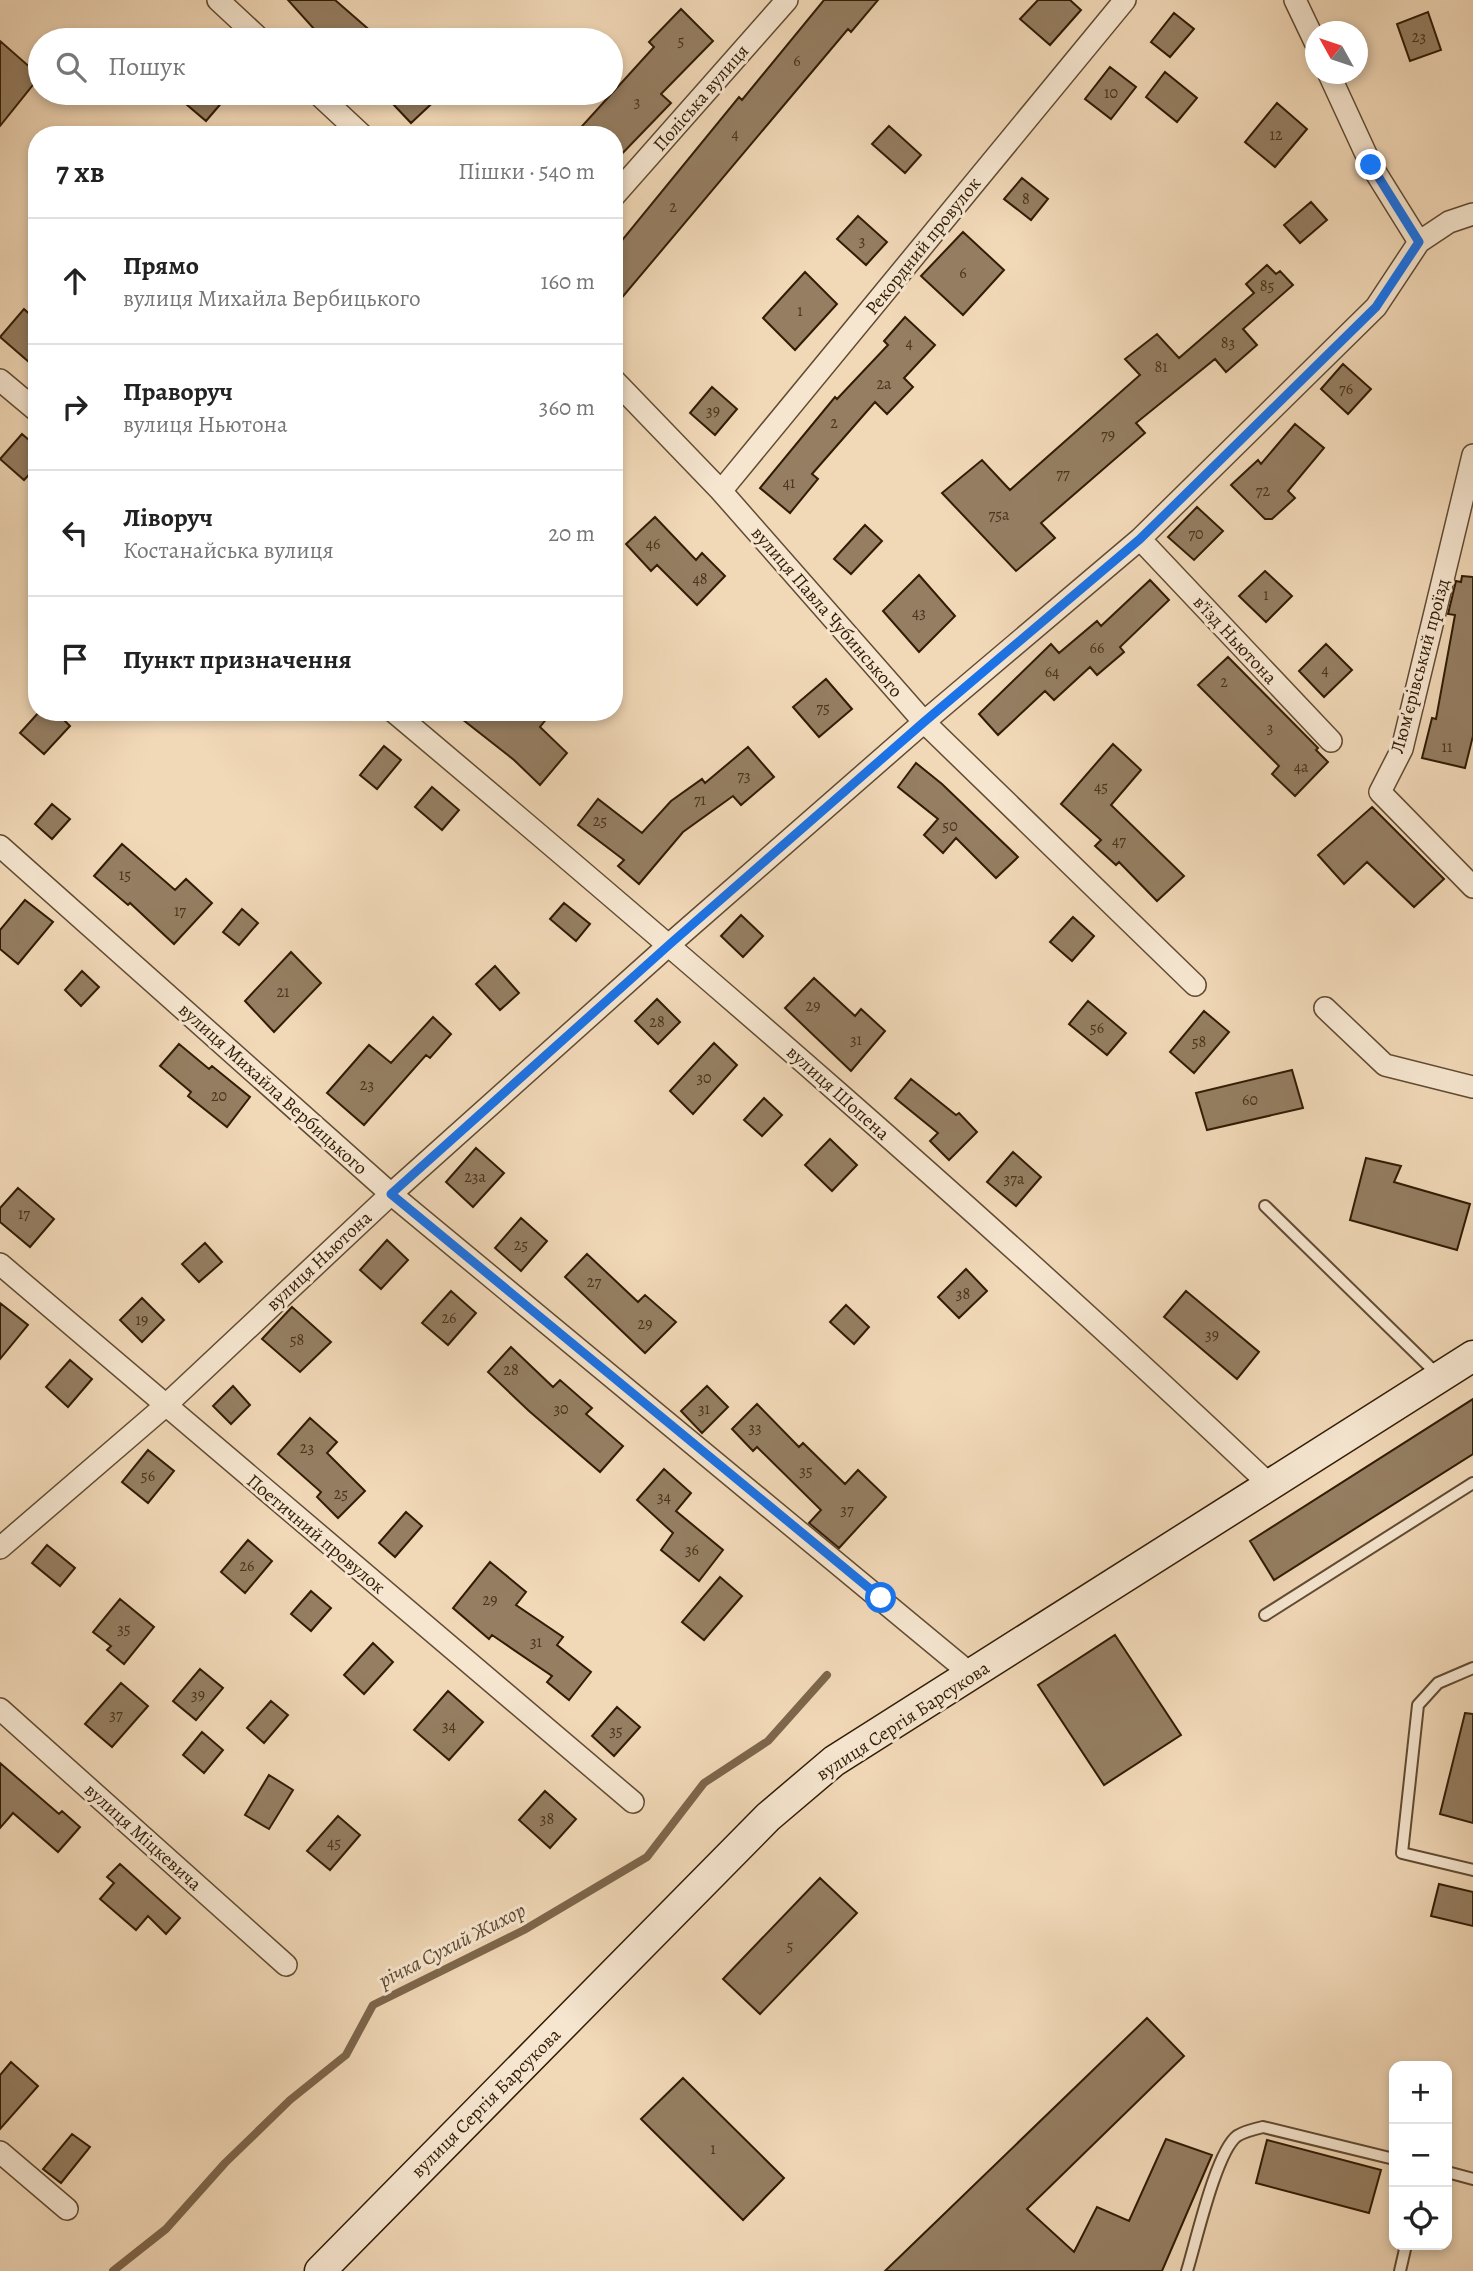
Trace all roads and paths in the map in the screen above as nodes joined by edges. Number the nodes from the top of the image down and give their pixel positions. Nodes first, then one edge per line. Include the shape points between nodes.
1 (218, 0) edge
2 (787, 0) edge
3 (1125, 0) edge
4 (1296, 0) edge
5 (1305, 21) edge
6 (248, 28) edge
7 (1334, 84) edge
8 (330, 105) edge
9 (352, 126) edge
10 (623, 186) edge
11 (1473, 214) edge
12 (1419, 242) junction
13 (0, 380) edge
14 (623, 389) edge
15 (28, 403) edge
16 (1473, 454) edge
17 (721, 491) junction
18 (1140, 539) junction
19 (405, 721) edge
20 (924, 722) junction
21 (1331, 741) dead end
22 (0, 846) edge
23 (1473, 887) edge
24 (670, 944) junction
25 (1195, 985) dead end
26 (1325, 1008) dead end
27 (1473, 1087) edge
28 (391, 1194) junction
29 (1265, 1206) dead end
30 (0, 1264) edge
31 (1473, 1356) edge
32 (1440, 1377) junction
33 (165, 1406) junction
34 (1473, 1483) edge
35 (1271, 1486) junction
36 (0, 1548) edge
37 (1265, 1615) dead end
38 (1473, 1668) edge
39 (972, 1675) junction
40 (0, 1709) edge
41 (633, 1802) dead end
42 (1473, 1870) edge
43 (286, 1965) dead end
44 (0, 2152) edge
45 (1389, 2158) edge
46 (1452, 2173) edge
47 (1473, 2179) edge
48 (66, 2209) dead end
49 (1405, 2250) edge
50 (320, 2271) edge
51 (1187, 2271) edge
52 (1400, 2271) edge

1 - 6 street
2 - 10 street, Поліська вулиця
3 - 17 street, Рекордний провулок
4 - 5 street
7 - 12 street via 1371,165
8 - 9 street
11 - 12 street, вулиця Ньютона via 1449,222
12 - 18 street, вулиця Ньютона via 1376,307
13 - 15 street
14 - 17 street, вулиця Павла Чубинського
16 - 23 street, Люм'єрівський проїзд via 1402,749 1380,792
17 - 20 street, вулиця Павла Чубинського
18 - 20 street, вулиця Ньютона
18 - 21 street, в’їзд Ньютона
19 - 24 street, вулиця Шопена
20 - 24 street, вулиця Ньютона
20 - 25 street, вулиця Павла Чубинського
22 - 28 street, вулиця Михайла Вербицького
24 - 28 street, вулиця Ньютона
24 - 35 street, вулиця Шопена via 1119,1342
26 - 27 street via 1385,1065
28 - 33 street, вулиця Ньютона
28 - 39 street, вулиця Михайла Вербицького
29 - 32 lane
30 - 33 street, Поетичний провулок
31 - 32 main road, вулиця Сергія Барсукова
32 - 35 main road, вулиця Сергія Барсукова
33 - 36 street, вулиця Ньютона
33 - 41 street, Поетичний провулок
34 - 37 lane
35 - 39 main road, вулиця Сергія Барсукова
38 - 42 lane via 1438,1683 1418,1705 1402,1853
39 - 50 main road, вулиця Сергія Барсукова via 834,1761 768,1817
40 - 43 street, вулиця Міцкевича
44 - 48 street
45 - 51 lane via 1263,2127 1248,2130 1223,2154
46 - 47 lane
49 - 52 lane

